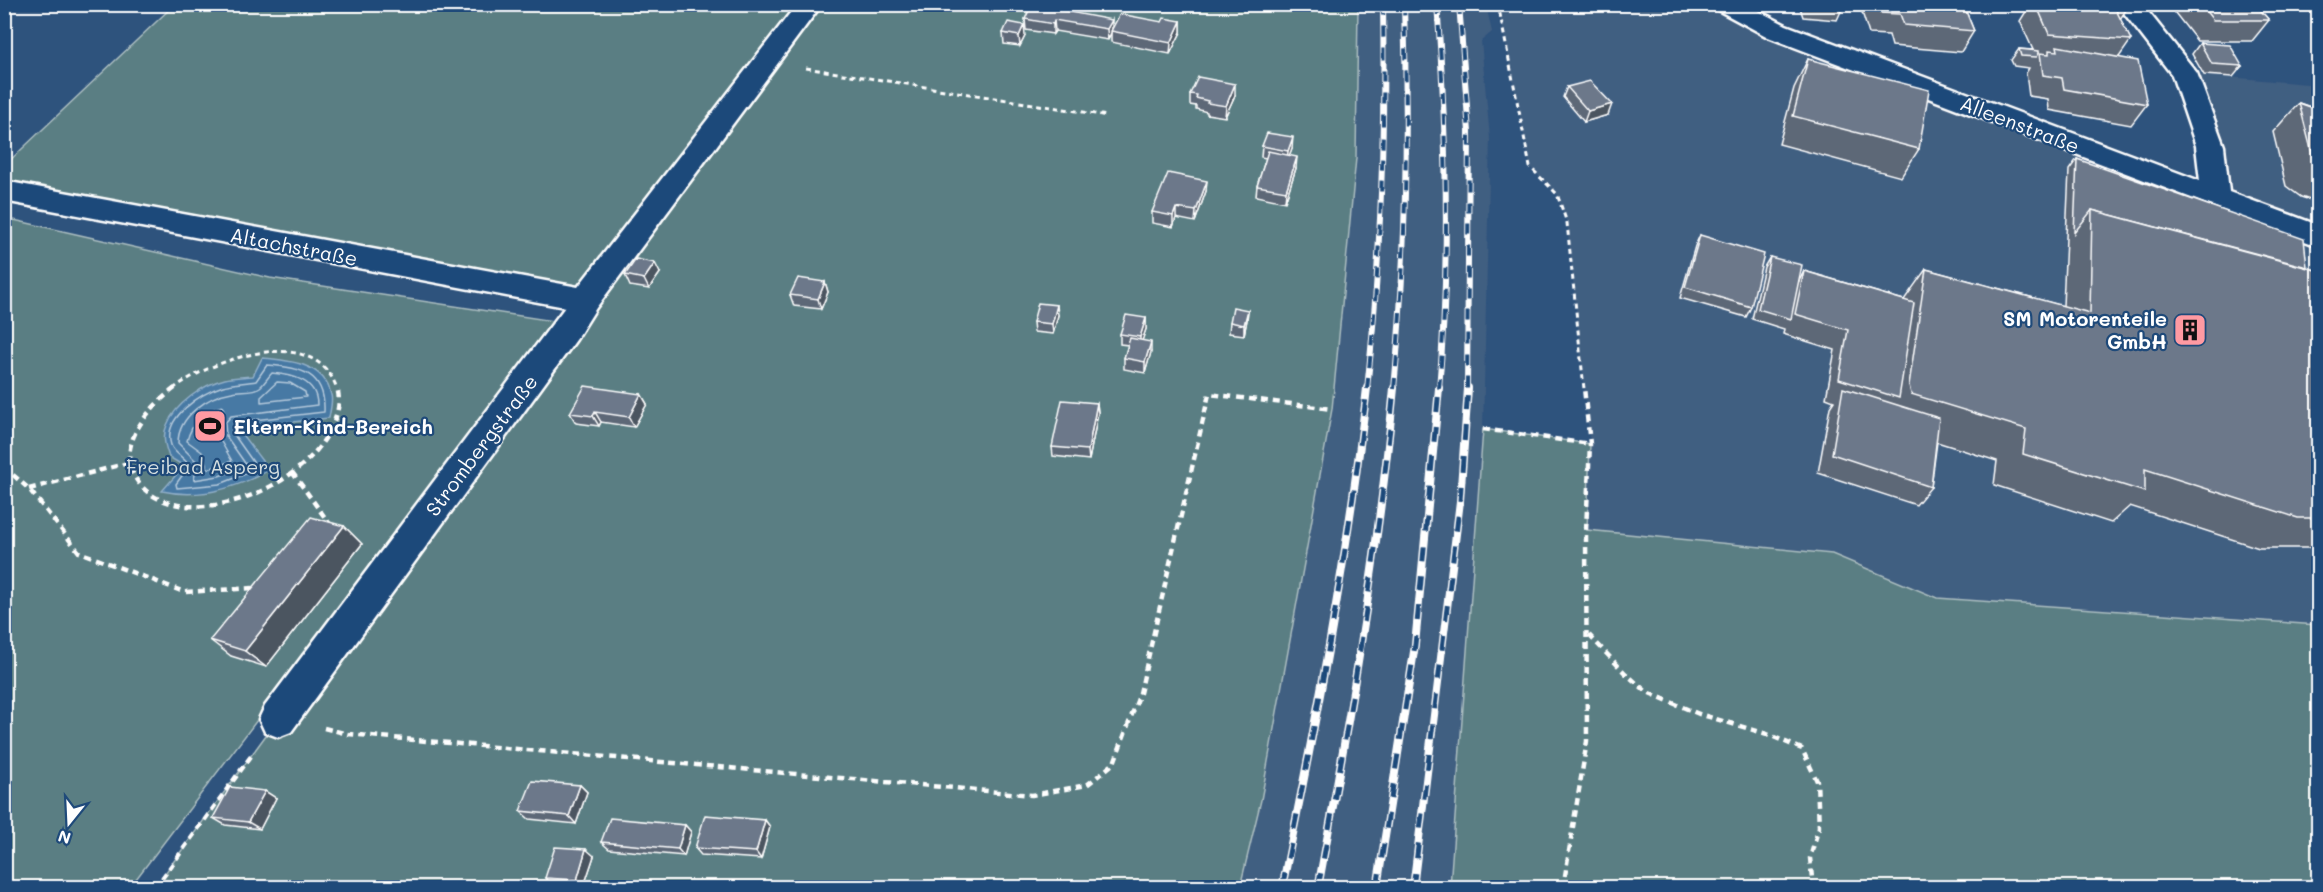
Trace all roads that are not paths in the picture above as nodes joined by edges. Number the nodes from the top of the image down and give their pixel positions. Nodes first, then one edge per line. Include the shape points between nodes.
1 (810, 4) edge
2 (1725, 4) edge
3 (2129, 4) edge
4 (4, 191) edge
5 (2216, 198) junction
6 (2319, 236) edge
7 (585, 300) junction
8 (278, 718) road end

1 - 7 street, Strombergstraße
2 - 5 street, Alleenstraße via 1777,31
3 - 5 street via 2184,73 2211,146
4 - 7 street, Altachstraße
5 - 6 street, Alleenstraße
7 - 8 street, Strombergstraße

